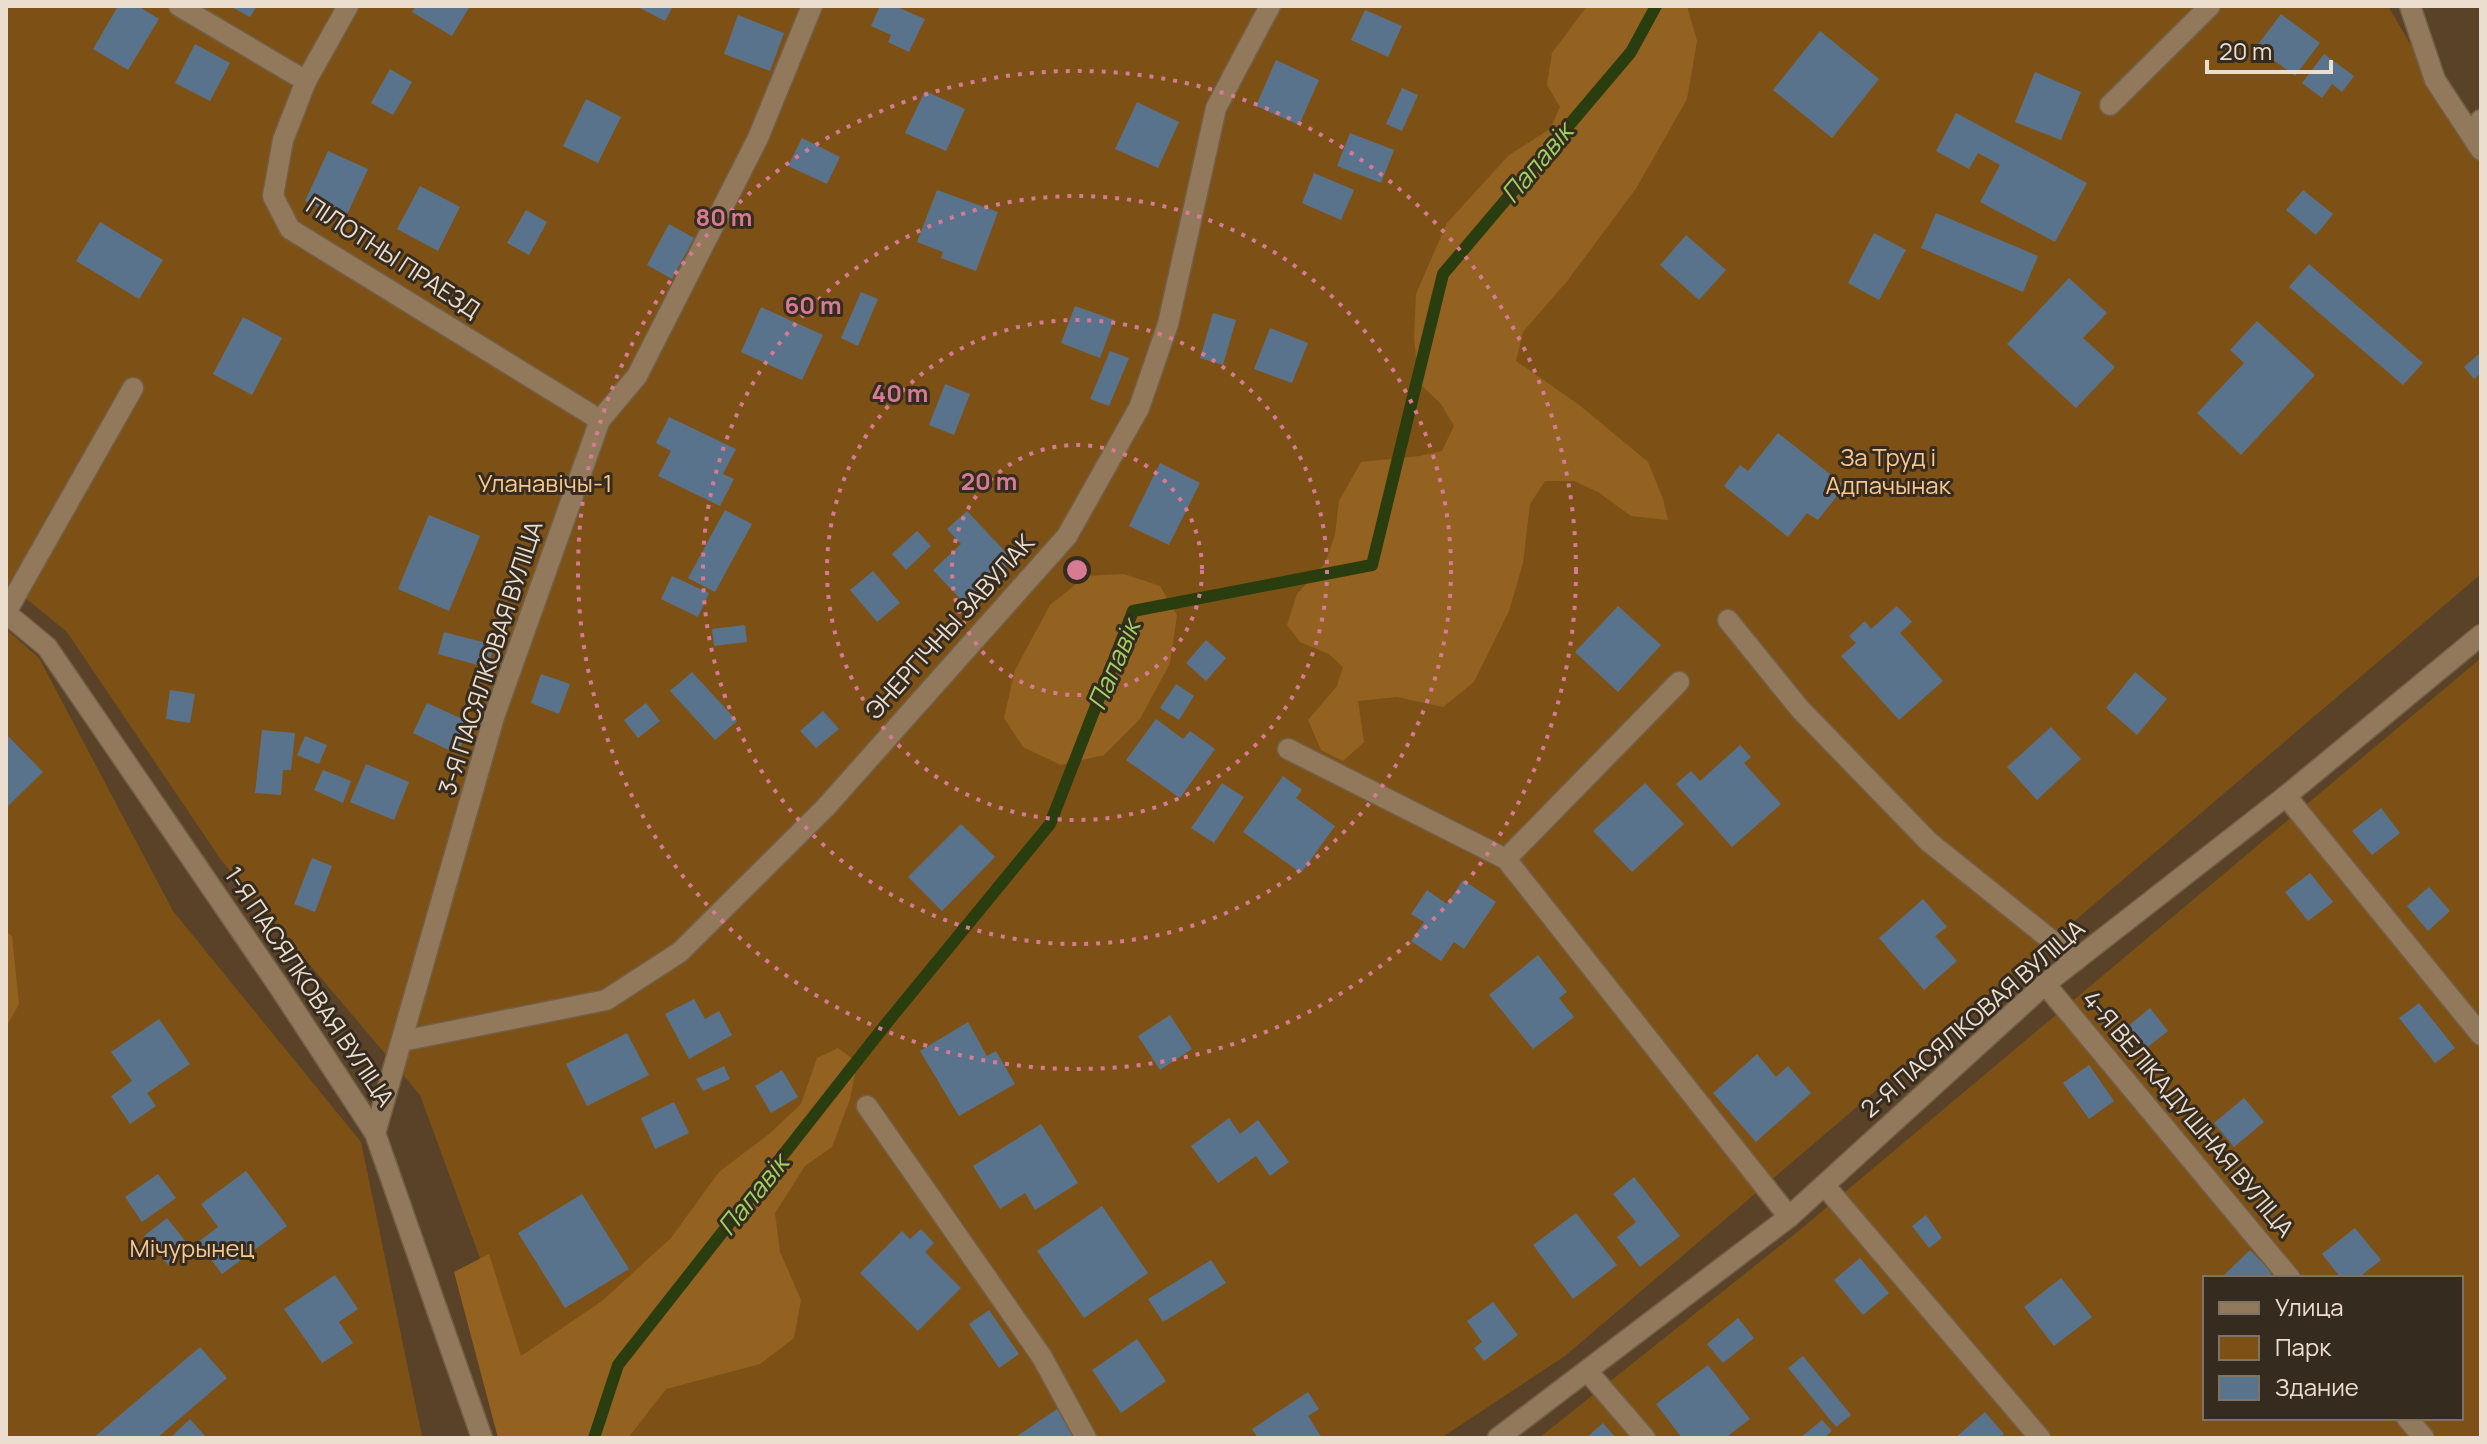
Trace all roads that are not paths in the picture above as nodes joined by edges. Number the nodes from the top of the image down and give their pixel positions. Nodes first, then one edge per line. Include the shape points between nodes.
1 (179, 6) edge
2 (348, 6) edge
3 (812, 6) edge
4 (1270, 6) edge
5 (2210, 6) edge
6 (2410, 6) edge
7 (306, 81) junction
8 (2110, 105) dead end
9 (2477, 134) edge
10 (133, 388) dead end
11 (600, 420) junction
12 (6, 612) edge
13 (1728, 620) dead end
14 (2481, 635) edge
15 (1679, 682) dead end
16 (1288, 749) dead end
17 (2286, 796) junction
18 (1506, 859) junction
19 (2076, 960) junction
20 (2045, 984) junction
21 (2481, 1035) edge
22 (402, 1041) junction
23 (867, 1106) dead end
24 (375, 1133) junction
25 (1825, 1186) junction
26 (1789, 1217) junction
27 (2288, 1276) edge
28 (1588, 1372) junction
29 (2409, 1420) edge
30 (482, 1438) edge
31 (1086, 1438) edge
32 (1498, 1438) edge
33 (1645, 1438) edge
34 (2040, 1438) edge
35 (2424, 1438) edge

1 - 7 street
2 - 7 street, ПІЛОТНЫ ПРАЕЗД
3 - 11 street, 3-Я ПАСЯЛКОВАЯ ВУЛІЦА via 758,138 637,376
4 - 22 street, ЭНЕРГІЧНЫ ЗАВУЛАК via 1216,108 1168,324 1139,408 1067,536 826,807 680,952 606,1000
5 - 8 street
6 - 9 street via 2435,80
7 - 11 street, ПІЛОТНЫ ПРАЕЗД via 283,140 273,196 290,229
10 - 12 street
11 - 22 street, 3-Я ПАСЯЛКОВАЯ ВУЛІЦА via 494,717
12 - 24 street, 1-Я ПАСЯЛКОВАЯ ВУЛІЦА via 47,647
13 - 19 street via 1800,709 1929,842
14 - 17 street, 2-Я ПАСЯЛКОВАЯ ВУЛІЦА
15 - 18 street
16 - 18 street
17 - 19 street, 2-Я ПАСЯЛКОВАЯ ВУЛІЦА
17 - 21 street
18 - 26 street
19 - 20 street, 2-Я ПАСЯЛКОВАЯ ВУЛІЦА
20 - 25 street, 2-Я ПАСЯЛКОВАЯ ВУЛІЦА
20 - 27 street, 4-Я ВЕЛІКАДУШНАЯ ВУЛІЦА
22 - 24 street, 3-Я ПАСЯЛКОВАЯ ВУЛІЦА
23 - 31 street via 1042,1357
24 - 30 street, 1-Я ПАСЯЛКОВАЯ ВУЛІЦА
25 - 26 street, 2-Я ПАСЯЛКОВАЯ ВУЛІЦА
25 - 34 street
26 - 28 street, 2-Я ПАСЯЛКОВАЯ ВУЛІЦА
28 - 32 street, 2-Я ПАСЯЛКОВАЯ ВУЛІЦА
28 - 33 street
29 - 35 street

